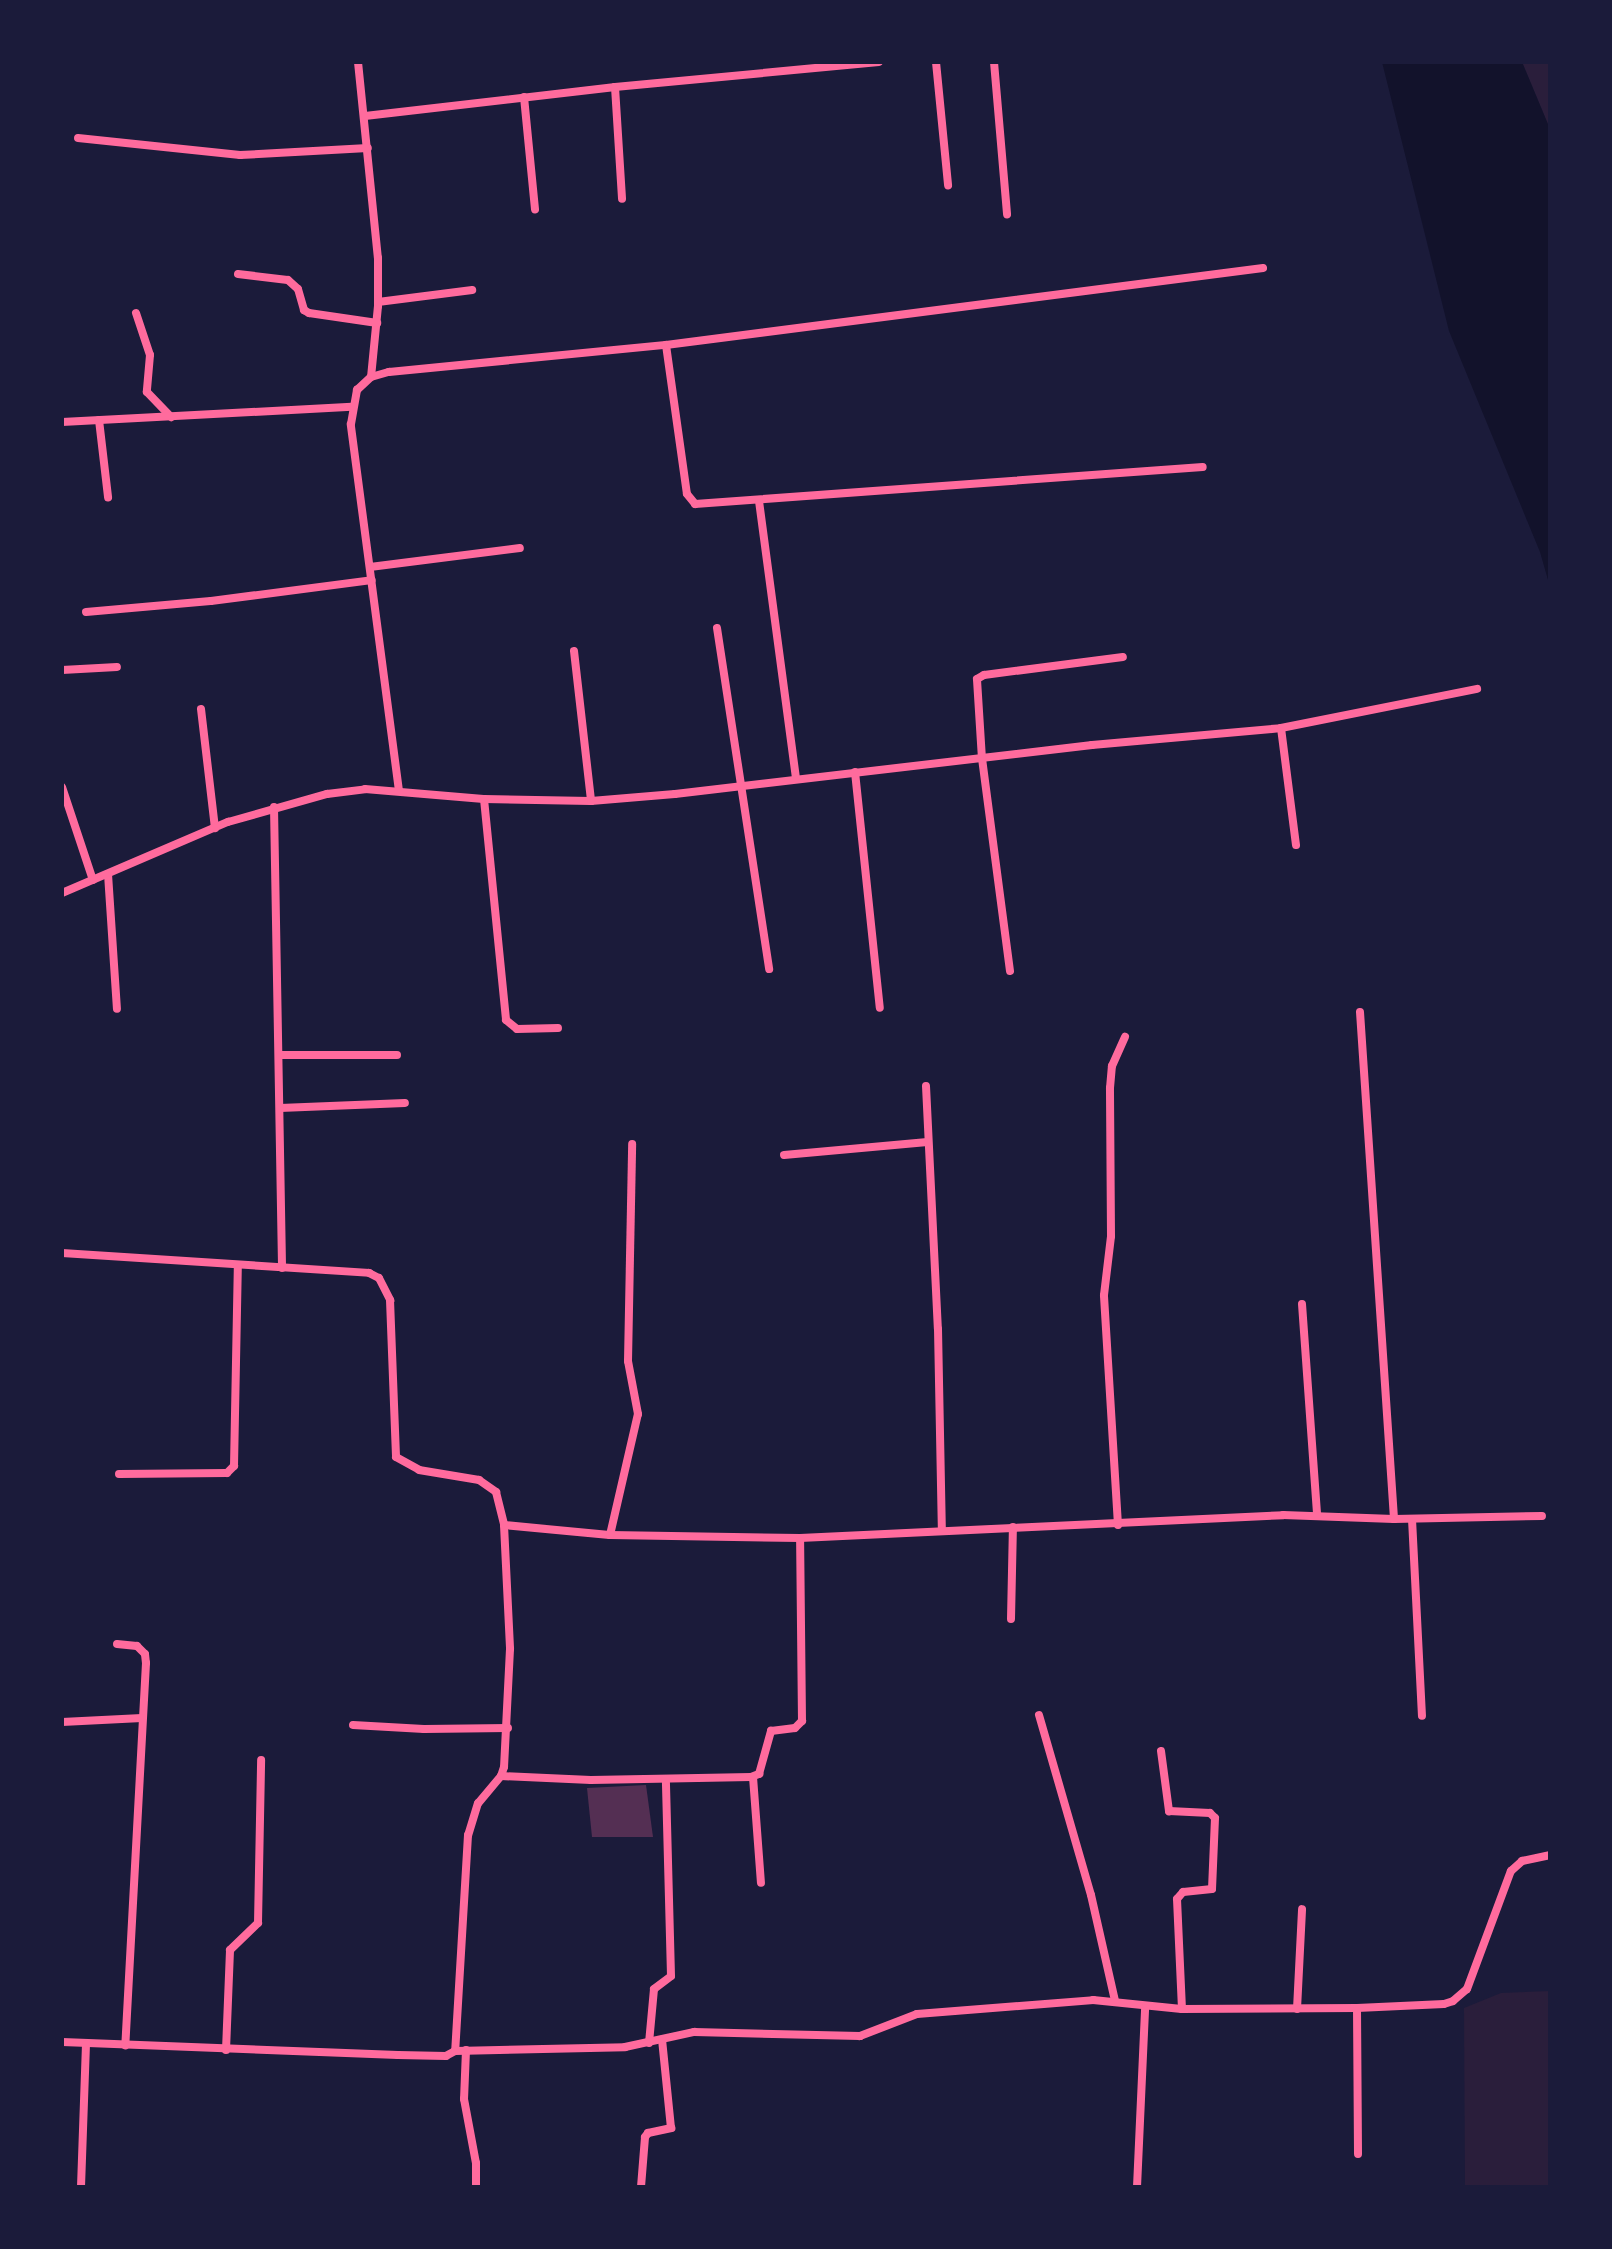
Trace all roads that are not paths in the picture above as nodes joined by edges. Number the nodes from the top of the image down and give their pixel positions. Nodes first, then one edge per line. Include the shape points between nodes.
1 (358, 62) edge
2 (879, 62) edge
3 (936, 62) edge
4 (994, 62) edge
5 (615, 87) junction
6 (524, 97) junction
7 (365, 116) junction
8 (78, 138) dead end
9 (368, 148) junction
10 (948, 185) dead end
11 (622, 199) dead end
12 (535, 209) dead end
13 (1007, 214) dead end
14 (1263, 268) dead end
15 (238, 274) dead end
16 (472, 290) dead end
17 (378, 302) junction
18 (136, 313) dead end
19 (377, 323) junction
20 (666, 345) junction
21 (371, 377) junction
22 (352, 407) junction
23 (171, 417) junction
24 (99, 420) junction
25 (62, 422) edge
26 (1203, 467) dead end
27 (108, 497) dead end
28 (759, 501) junction
29 (520, 548) dead end
30 (370, 567) junction
31 (372, 580) junction
32 (86, 612) dead end
33 (717, 628) dead end
34 (574, 651) dead end
35 (1123, 657) dead end
36 (117, 667) dead end
37 (62, 670) edge
38 (1477, 689) dead end
39 (201, 709) dead end
40 (1281, 728) junction
41 (982, 759) junction
42 (855, 772) junction
43 (796, 779) junction
44 (741, 785) junction
45 (62, 787) edge
46 (399, 791) junction
47 (484, 799) junction
48 (591, 801) junction
49 (274, 807) junction
50 (215, 828) junction
51 (1296, 845) dead end
52 (108, 874) junction
53 (93, 880) junction
54 (62, 893) edge
55 (769, 969) dead end
56 (1010, 971) dead end
57 (880, 1008) dead end
58 (117, 1009) dead end
59 (1360, 1012) dead end
60 (558, 1028) dead end
61 (1125, 1037) dead end
62 (280, 1055) junction
63 (397, 1055) dead end
64 (926, 1086) dead end
65 (405, 1103) dead end
66 (280, 1108) junction
67 (927, 1142) junction
68 (632, 1144) dead end
69 (784, 1155) dead end
70 (62, 1253) edge
71 (238, 1266) junction
72 (282, 1268) junction
73 (1302, 1304) dead end
74 (119, 1474) dead end
75 (1317, 1515) junction
76 (1542, 1516) dead end
77 (1394, 1519) junction
78 (1412, 1519) junction
79 (504, 1525) junction
80 (1118, 1525) junction
81 (1013, 1527) junction
82 (942, 1530) junction
83 (610, 1535) junction
84 (800, 1538) junction
85 (1011, 1619) dead end
86 (117, 1644) dead end
87 (1039, 1715) dead end
88 (1422, 1716) dead end
89 (142, 1718) junction
90 (62, 1722) edge
91 (353, 1725) dead end
92 (508, 1728) junction
93 (1161, 1751) dead end
94 (261, 1760) dead end
95 (501, 1776) junction
96 (753, 1777) junction
97 (666, 1779) junction
98 (1550, 1855) edge
99 (761, 1883) dead end
100 (1302, 1909) dead end
101 (1115, 2001) junction
102 (1145, 2008) junction
103 (1357, 2008) junction
104 (1182, 2009) junction
105 (1297, 2009) junction
106 (662, 2039) junction
107 (62, 2042) edge
108 (649, 2043) junction
109 (86, 2044) junction
110 (125, 2045) junction
111 (226, 2050) junction
112 (466, 2050) junction
113 (455, 2051) junction
114 (1358, 2154) dead end
115 (81, 2187) edge
116 (476, 2187) edge
117 (641, 2187) edge
118 (1137, 2187) edge

1 - 7 street
2 - 5 street
3 - 10 street
4 - 13 street
5 - 6 street
5 - 11 street
6 - 7 street
6 - 12 street
7 - 9 street
8 - 9 street via 240,155
9 - 17 street
14 - 20 street
15 - 19 street via 288,280 309,313
16 - 17 street
17 - 19 street
18 - 23 street via 150,355 147,392
19 - 21 street
20 - 21 street
20 - 28 street via 690,501
21 - 22 street via 357,390
22 - 23 street
22 - 30 street
23 - 24 street
24 - 25 street
24 - 27 street
26 - 28 street
28 - 43 street
29 - 30 street
30 - 31 street
31 - 32 street
31 - 46 street
33 - 44 street
34 - 48 street
35 - 41 street via 977,679
36 - 37 street
38 - 40 street
39 - 50 street
40 - 41 street
40 - 51 street
41 - 42 street
41 - 56 street
42 - 43 street
42 - 57 street
43 - 44 street
44 - 48 street
44 - 55 street
45 - 53 street
46 - 47 street
46 - 49 street via 365,789
47 - 48 street
47 - 60 street via 506,1020 517,1029
49 - 50 street
49 - 62 street
50 - 52 street
52 - 53 street
52 - 58 street
53 - 54 street
59 - 77 street
61 - 80 street via 1112,1066 1110,1088 1111,1236 1104,1295
62 - 63 street
62 - 66 street
64 - 67 street
65 - 66 street
66 - 72 street
67 - 69 street
67 - 82 street
68 - 83 street via 628,1361 638,1414
70 - 71 street
71 - 72 street
71 - 74 street via 232,1471
72 - 79 street via 379,1278 390,1300 396,1457 419,1470 489,1485 496,1492
73 - 75 street
75 - 77 street
75 - 80 street
76 - 78 street
77 - 78 street
78 - 88 street
79 - 83 street
79 - 92 street
80 - 81 street
81 - 82 street
81 - 85 street
82 - 84 street
83 - 84 street
84 - 96 street via 802,1721 795,1728 771,1731 762,1769
86 - 89 street via 137,1646 145,1654
87 - 101 street via 1091,1895
89 - 90 street
89 - 110 street
91 - 92 street
92 - 95 street
93 - 104 street via 1169,1811 1210,1813 1215,1818 1212,1889 1183,1892 1177,1899
94 - 111 street via 258,1923 230,1950
95 - 97 street
95 - 113 street via 471,1817
96 - 97 street
96 - 99 street
97 - 108 street via 671,1976 654,1989
98 - 103 street via 1522,1861 1511,1871 1473,1977 1461,1996 1444,2004
100 - 105 street
101 - 102 street
101 - 106 street via 917,2014 860,2036 720,2031
102 - 104 street
102 - 118 street
103 - 105 street
103 - 114 street
104 - 105 street
106 - 108 street
106 - 117 street via 671,2128 645,2137
107 - 109 street
108 - 112 street
109 - 110 street
109 - 115 street
110 - 111 street
111 - 113 street via 434,2056
112 - 113 street
112 - 116 street via 464,2099

